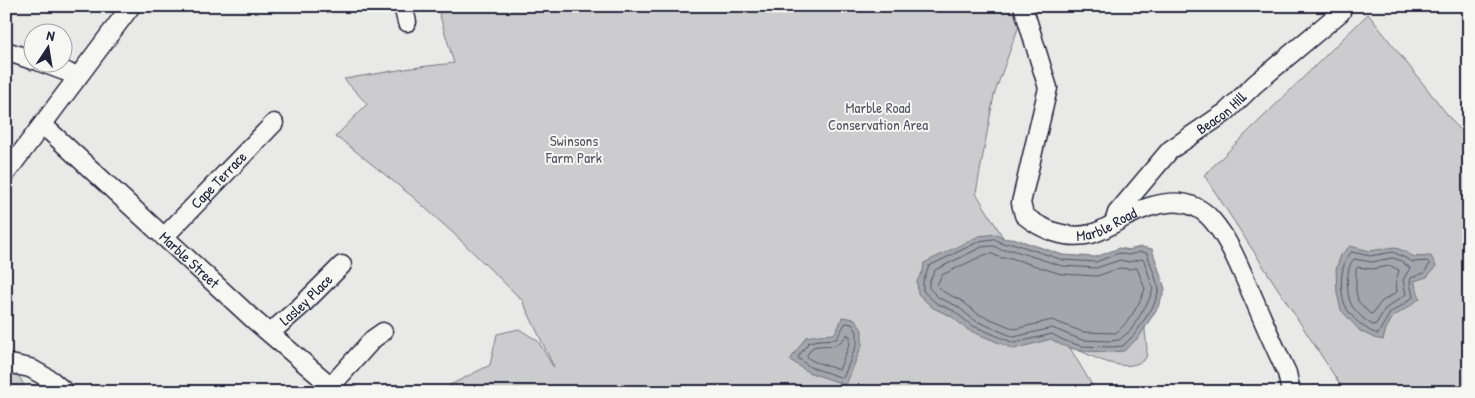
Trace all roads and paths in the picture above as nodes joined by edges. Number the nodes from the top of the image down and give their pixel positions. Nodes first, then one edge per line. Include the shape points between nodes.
1 (131, 6) edge
2 (1023, 6) edge
3 (1341, 12) dead end
4 (6, 51) edge
5 (22, 57) edge
6 (67, 72) edge
7 (77, 78) junction
8 (274, 124) dead end
9 (43, 125) junction
10 (6, 173) edge
11 (1114, 223) junction
12 (164, 237) junction
13 (342, 265) dead end
14 (384, 332) dead end
15 (270, 333) junction
16 (6, 363) edge
17 (334, 389) edge
18 (65, 392) edge
19 (1291, 392) edge

1 - 7 street
2 - 11 street, Marble Road via 1048,88 1021,203 1024,215 1035,224 1066,235 1091,234
3 - 11 street, Beacon Hill via 1226,112 1170,150 1117,213
4 - 5 street
6 - 7 street
7 - 9 street
8 - 12 street, Cape Terrace
9 - 10 street
9 - 12 street, Marble Street
11 - 19 street, Marble Road via 1165,202 1193,206 1211,220 1229,245 1287,374
12 - 15 street, Marble Street
13 - 15 street, Lasley Place
14 - 17 street via 374,339
15 - 17 street, Marble Street
16 - 18 street via 30,368

